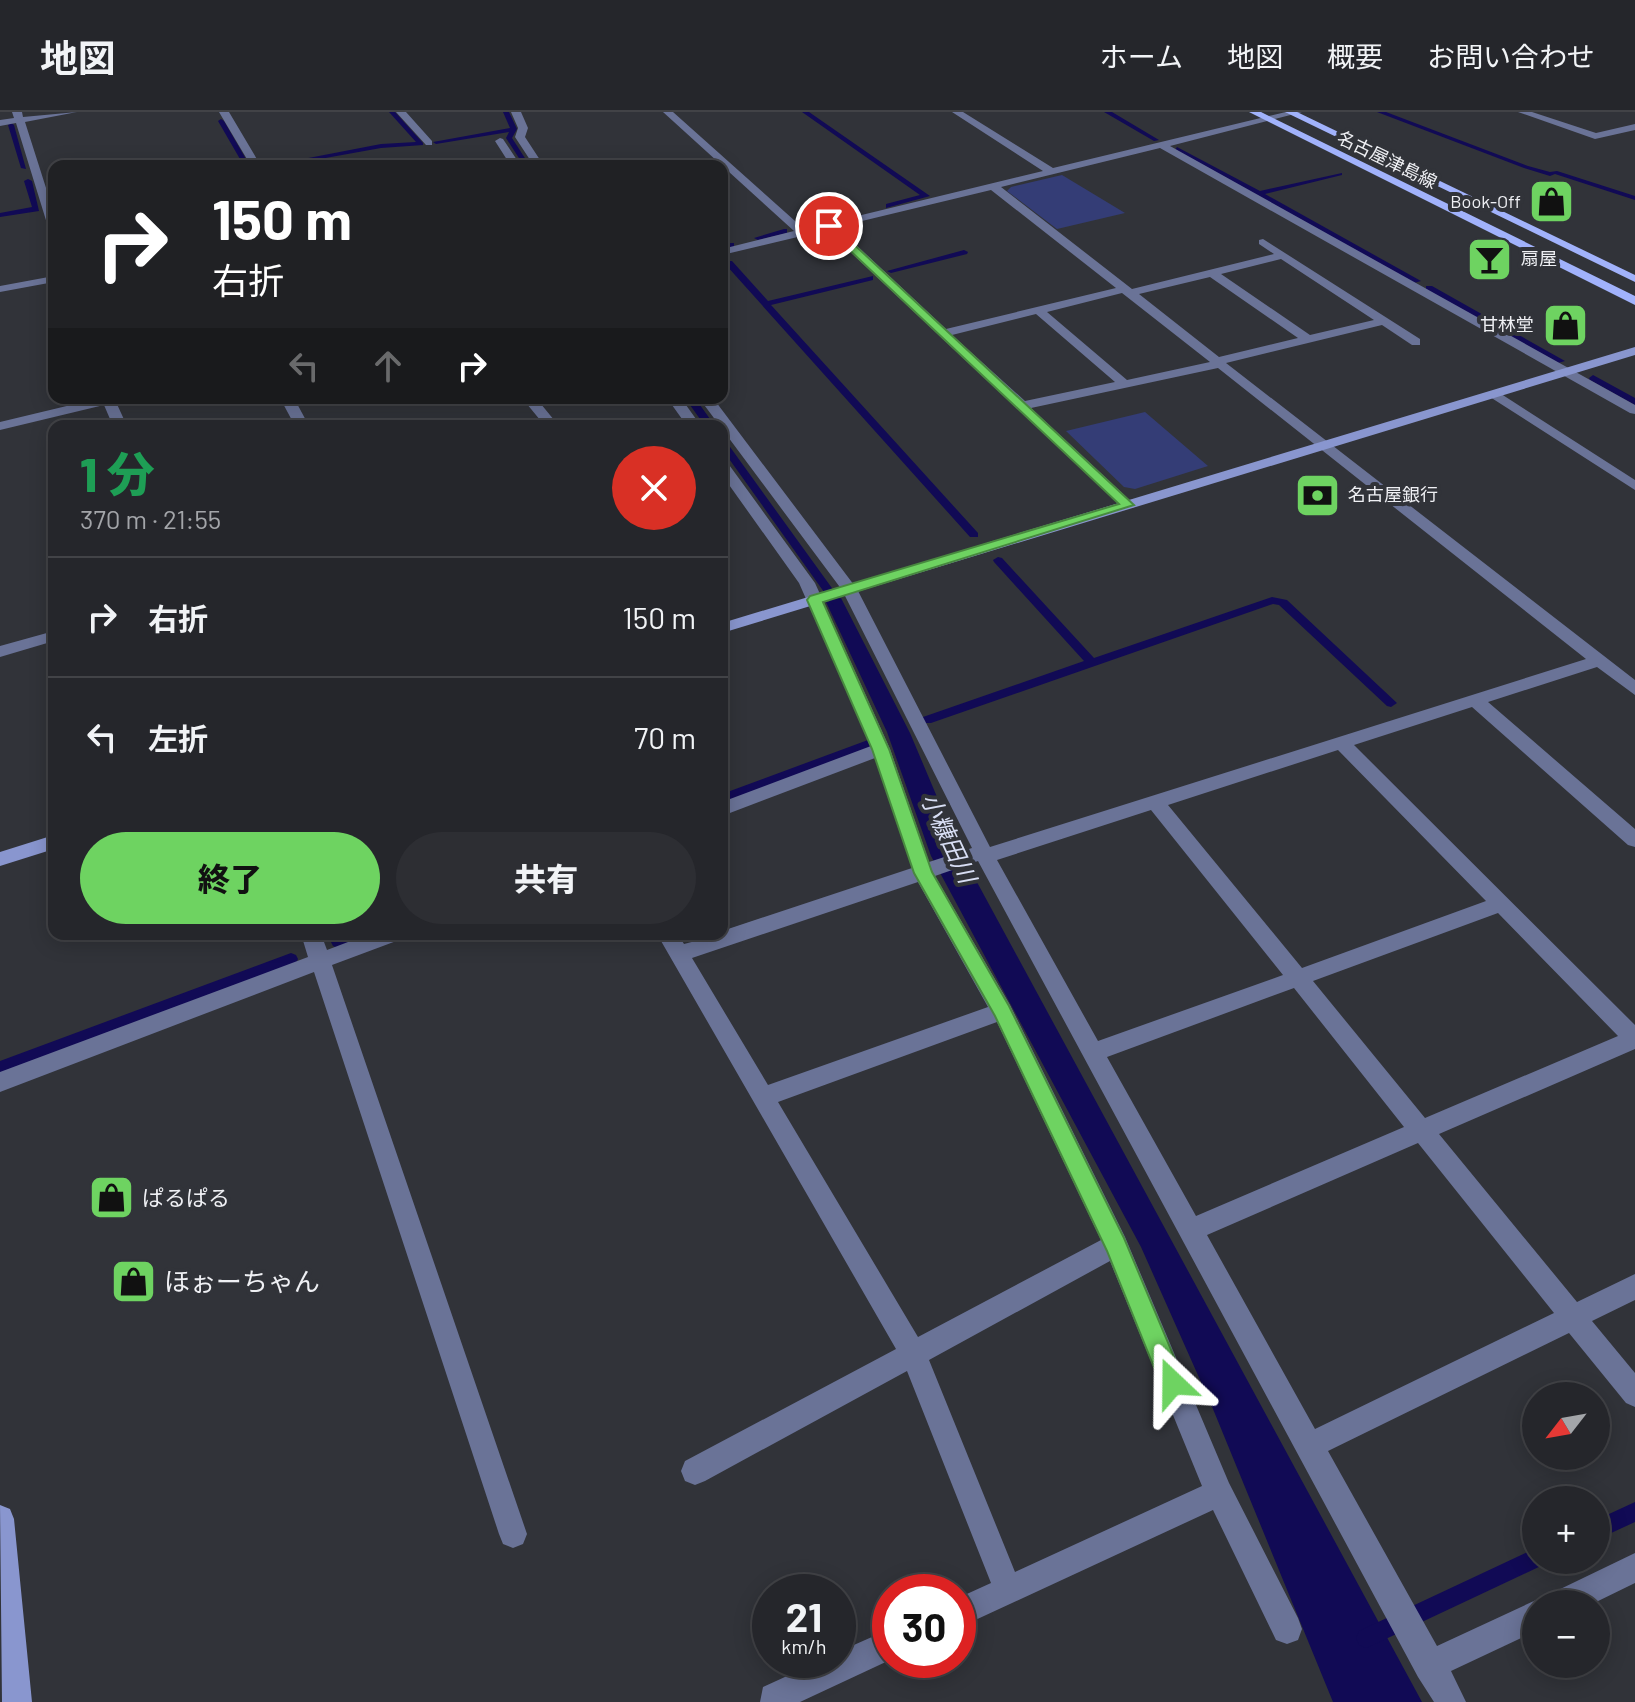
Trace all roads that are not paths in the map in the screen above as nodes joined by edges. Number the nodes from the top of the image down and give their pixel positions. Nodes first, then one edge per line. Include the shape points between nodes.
1 (72, 112) edge
2 (224, 112) edge
3 (401, 112) edge
4 (516, 112) edge
5 (668, 112) edge
6 (957, 112) edge
7 (1254, 112) edge
8 (1293, 112) edge
9 (1523, 112) edge
10 (19, 116) edge
11 (1268, 119) junction
12 (0, 123) edge
13 (1635, 127) edge
14 (500, 141) dead end
15 (429, 143) dead end
16 (1161, 145) junction
17 (252, 160) edge
18 (512, 160) edge
19 (535, 160) edge
20 (721, 160) edge
21 (728, 166) edge
22 (1052, 172) junction
23 (993, 186) junction
24 (48, 210) edge
25 (829, 226) junction
26 (802, 233) junction
27 (1263, 242) dead end
28 (728, 251) edge
29 (1282, 255) junction
30 (1212, 273) junction
31 (1635, 279) edge
32 (48, 280) edge
33 (0, 289) edge
34 (1128, 291) junction
35 (1635, 301) edge
36 (1038, 310) junction
37 (1384, 321) junction
38 (944, 333) junction
39 (1307, 339) junction
40 (1416, 342) dead end
41 (1635, 351) edge
42 (1219, 362) junction
43 (1567, 372) junction
44 (1124, 384) junction
45 (1495, 394) junction
46 (90, 404) edge
47 (534, 404) edge
48 (1021, 406) junction
49 (1635, 410) edge
50 (547, 420) edge
51 (0, 426) edge
52 (728, 428) edge
53 (1325, 445) junction
54 (728, 473) edge
55 (1635, 486) edge
56 (1128, 505) junction
57 (845, 590) junction
58 (818, 599) junction
59 (728, 626) edge
60 (48, 638) edge
61 (0, 652) edge
62 (1599, 661) junction
63 (1635, 689) edge
64 (1475, 700) junction
65 (1341, 743) junction
66 (881, 749) junction
67 (1155, 802) junction
68 (728, 807) edge
69 (1635, 840) edge
70 (48, 844) edge
71 (978, 855) junction
72 (0, 859) edge
73 (929, 870) junction
74 (1501, 904) junction
75 (728, 928) edge
76 (313, 940) edge
77 (376, 940) edge
78 (673, 944) edge
79 (320, 961) junction
80 (1298, 978) junction
81 (1002, 1011) junction
82 (1092, 1053) junction
83 (0, 1082) edge
84 (763, 1097) junction
85 (1421, 1131) junction
86 (1190, 1230) junction
87 (1116, 1245) junction
88 (1635, 1287) edge
89 (1572, 1317) junction
90 (913, 1353) junction
91 (1635, 1394) edge
92 (1309, 1446) junction
93 (695, 1471) dead end
94 (1219, 1493) junction
95 (0, 1519) edge
96 (513, 1534) dead end
97 (1635, 1568) edge
98 (1008, 1590) junction
99 (1589, 1590) edge
100 (976, 1605) edge
101 (1522, 1620) edge
102 (1287, 1629) dead end
103 (872, 1652) edge
104 (1422, 1654) junction
105 (774, 1698) dead end
106 (17, 1702) edge
107 (1451, 1702) edge

1 - 10 street
2 - 17 street
3 - 15 street
4 - 19 street via 523,128 520,137
5 - 20 street
6 - 22 street
7 - 11 main road, 名古屋津島線
8 - 11 street
8 - 31 main road, 名古屋津島線
9 - 13 street via 1595,136
10 - 12 street
10 - 24 street
11 - 16 street
11 - 35 main road, 名古屋津島線
14 - 18 street
16 - 22 street
16 - 43 street
21 - 26 street
22 - 23 street
23 - 25 street
23 - 34 street
25 - 26 street
25 - 38 street
26 - 28 street
27 - 29 street
29 - 30 street
29 - 37 street
30 - 34 street
30 - 39 street
32 - 33 street
34 - 36 street
34 - 42 street
36 - 38 street
36 - 44 street
37 - 39 street
37 - 40 street
38 - 48 street
39 - 42 street
41 - 43 street
42 - 44 street
42 - 53 street
43 - 45 street
43 - 49 street
44 - 48 street
45 - 53 street
45 - 55 street
46 - 51 street
47 - 50 street
48 - 56 street
52 - 57 street
53 - 56 street
53 - 62 street
54 - 58 street
56 - 57 street
57 - 58 street
57 - 71 street
58 - 59 street
58 - 66 street
60 - 61 street
62 - 63 street
62 - 64 street
64 - 65 street
64 - 69 street
65 - 67 street
65 - 74 street
66 - 68 street
66 - 73 street
67 - 71 street
67 - 80 street
70 - 72 street
71 - 73 street
71 - 82 street
73 - 75 street
73 - 81 street
74 - 80 street
74 - 85 street via 1635,1039
76 - 79 street
77 - 79 street
78 - 84 street
79 - 83 street
79 - 96 street
80 - 82 street
80 - 85 street
81 - 84 street
81 - 87 street
82 - 86 street
84 - 90 street
85 - 86 street
85 - 89 street
86 - 92 street
87 - 90 street
87 - 94 street
88 - 89 street
89 - 91 street
89 - 92 street
90 - 93 street
90 - 98 street
92 - 104 street
94 - 98 street
94 - 102 street
95 - 106 street
97 - 99 street
98 - 100 street
101 - 104 street
103 - 105 street
104 - 107 street

